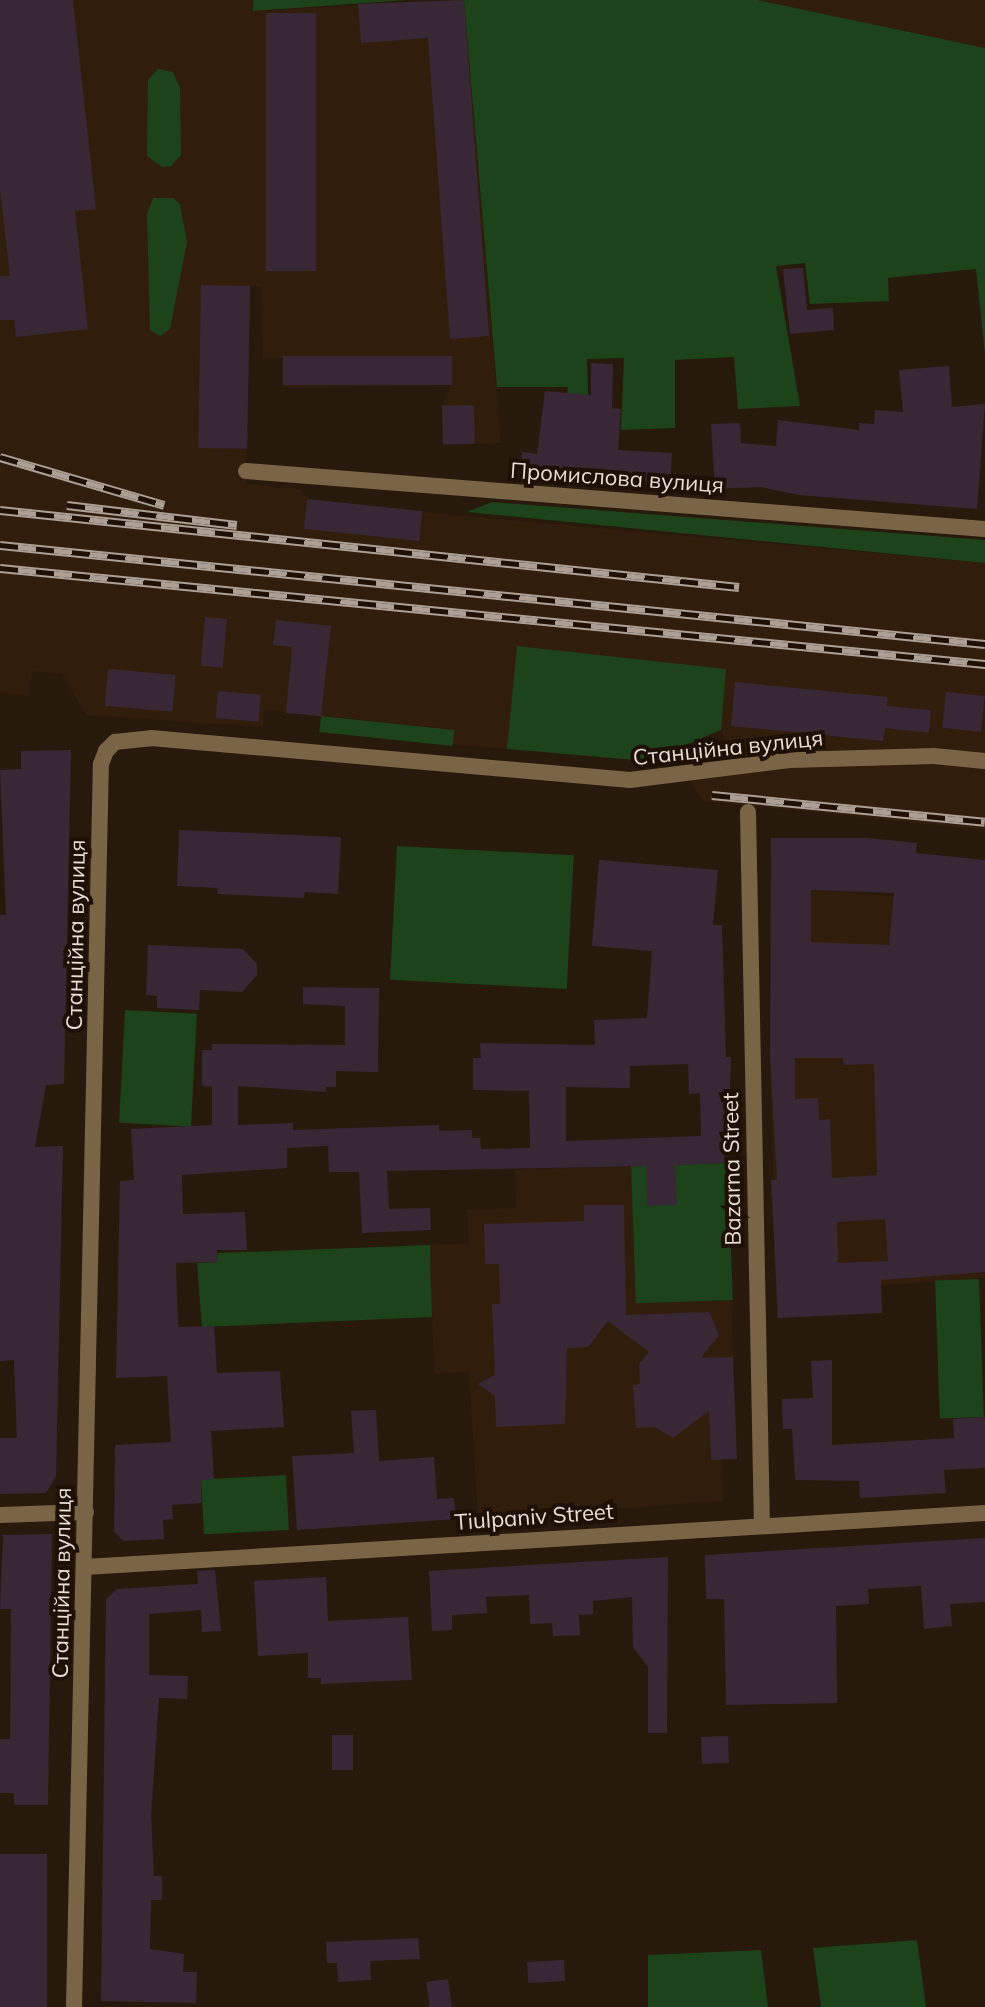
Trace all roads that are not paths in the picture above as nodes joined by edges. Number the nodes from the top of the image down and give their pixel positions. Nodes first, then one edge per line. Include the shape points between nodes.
1 (246, 471) dead end
2 (985, 529) edge
3 (985, 761) edge
4 (748, 812) dead end
5 (86, 1512) junction
6 (985, 1513) edge
7 (0, 1515) edge
8 (762, 1525) junction
9 (85, 1567) junction
10 (74, 2007) edge

1 - 2 street, Промислова вулиця
3 - 5 street, Станційна вулиця via 813,759 653,780 609,780 151,738 115,742 101,764
4 - 8 street, Bazarna Street
5 - 7 street
5 - 9 street, Станційна вулиця
6 - 8 street, Tiulpaniv Street
8 - 9 street, Tiulpaniv Street
9 - 10 street, Станційна вулиця

